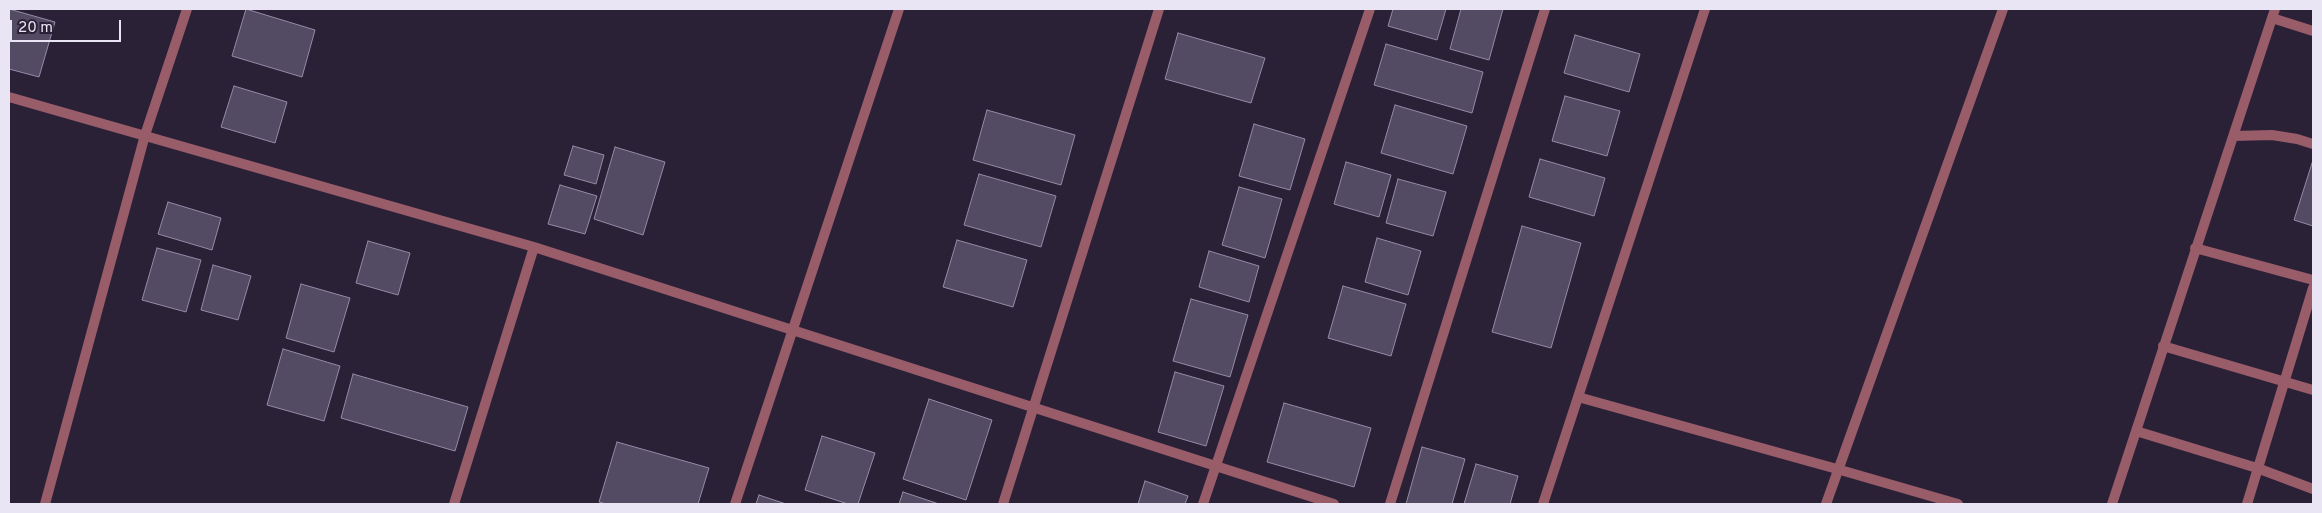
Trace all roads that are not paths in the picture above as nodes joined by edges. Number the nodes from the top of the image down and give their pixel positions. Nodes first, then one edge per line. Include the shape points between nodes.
1 (187, 9) edge
2 (899, 9) edge
3 (1159, 9) edge
4 (1370, 9) edge
5 (1545, 9) edge
6 (1705, 9) edge
7 (2003, 9) edge
8 (2274, 14) edge
9 (2313, 31) edge
10 (9, 97) edge
11 (145, 135) junction
12 (2234, 136) junction
13 (2313, 144) edge
14 (534, 246) junction
15 (2195, 248) junction
16 (2313, 280) edge
17 (2313, 288) edge
18 (793, 330) junction
19 (2164, 346) junction
20 (2285, 380) junction
21 (2313, 390) edge
22 (1578, 397) junction
23 (1034, 407) junction
24 (2136, 431) junction
25 (1215, 466) junction
26 (2257, 468) junction
27 (1837, 469) junction
28 (2313, 489) edge
29 (45, 504) edge
30 (454, 504) edge
31 (735, 504) edge
32 (1003, 504) edge
33 (1203, 504) edge
34 (1334, 504) edge
35 (1390, 504) edge
36 (1543, 504) edge
37 (1826, 504) edge
38 (1958, 504) edge
39 (2112, 504) edge
40 (2247, 504) edge

1 - 11 street
2 - 18 street
3 - 23 street
4 - 25 street
5 - 35 street
6 - 22 street
7 - 27 street
8 - 9 street
8 - 12 street
10 - 11 street
11 - 14 street
11 - 29 street
12 - 13 street via 2272,135
12 - 15 street
14 - 18 street
14 - 30 street
15 - 16 street
15 - 19 street
17 - 20 street
18 - 23 street
18 - 31 street
19 - 20 street
19 - 24 street
20 - 21 street
20 - 26 street
22 - 27 street
22 - 36 street
23 - 25 street
23 - 32 street
24 - 26 street
24 - 39 street
25 - 33 street
25 - 34 street
26 - 28 street
26 - 40 street
27 - 37 street
27 - 38 street

